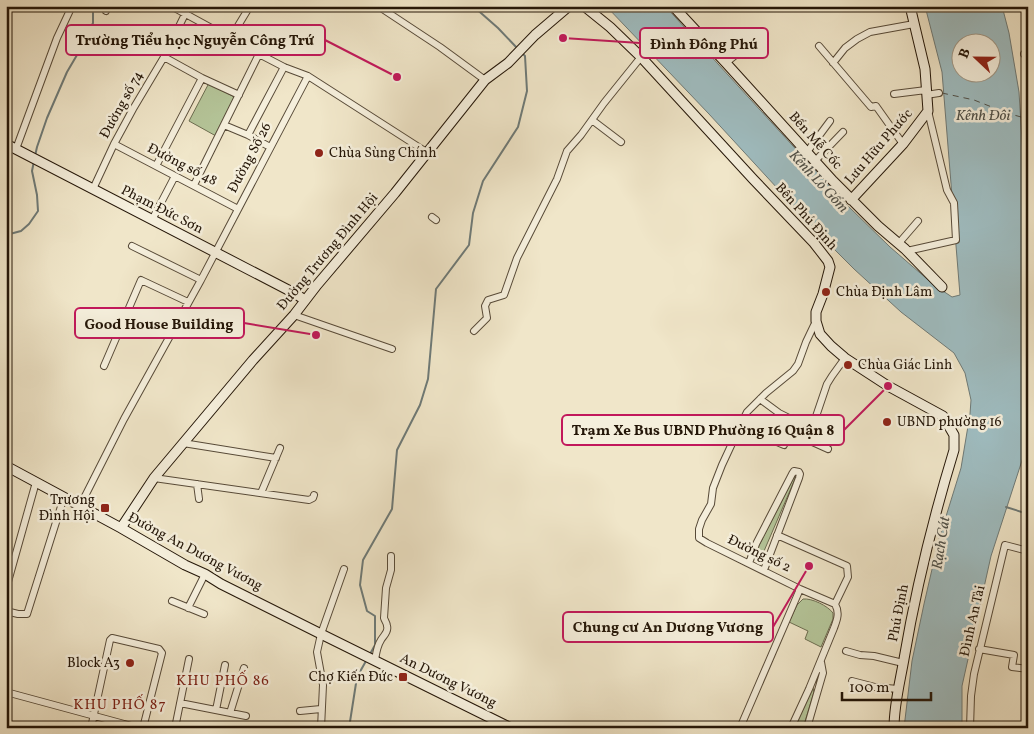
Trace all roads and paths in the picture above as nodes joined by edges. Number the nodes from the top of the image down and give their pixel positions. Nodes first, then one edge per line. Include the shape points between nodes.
1 (72, 6) edge
2 (171, 6) edge
3 (189, 6) edge
4 (250, 6) edge
5 (378, 6) edge
6 (569, 6) edge
7 (584, 6) edge
8 (594, 6) edge
9 (673, 6) edge
10 (910, 6) edge
11 (184, 14) junction
12 (914, 24) junction
13 (610, 27) junction
14 (761, 34) dead end
15 (230, 39) junction
16 (819, 46) dead end
17 (259, 54) junction
18 (164, 57) junction
19 (641, 57) junction
20 (726, 63) junction
21 (833, 63) junction
22 (284, 67) junction
23 (308, 76) junction
24 (202, 78) junction
25 (486, 80) junction
26 (926, 93) junction
27 (939, 93) dead end
28 (894, 94) dead end
29 (239, 96) junction
30 (928, 111) junction
31 (592, 120) junction
32 (830, 121) dead end
33 (224, 126) junction
34 (843, 132) dead end
35 (248, 135) junction
36 (621, 142) dead end
37 (6, 144) edge
38 (114, 144) junction
39 (903, 144) junction
40 (270, 147) junction
41 (16, 149) junction
42 (807, 152) junction
43 (428, 153) junction
44 (815, 161) junction
45 (156, 166) junction
46 (174, 176) junction
47 (194, 185) junction
48 (93, 189) junction
49 (850, 200) junction
50 (238, 208) junction
51 (152, 220) junction
52 (918, 221) dead end
53 (899, 243) junction
54 (132, 246) dead end
55 (907, 251) junction
56 (215, 253) junction
57 (201, 280) junction
58 (942, 287) dead end
59 (305, 300) junction
60 (188, 302) junction
61 (294, 315) junction
62 (816, 321) junction
63 (474, 331) dead end
64 (392, 349) dead end
65 (845, 358) junction
66 (104, 366) dead end
67 (760, 399) junction
68 (742, 422) junction
69 (799, 422) dead end
70 (182, 443) junction
71 (784, 444) dead end
72 (280, 448) dead end
73 (828, 449) dead end
74 (276, 458) junction
75 (7, 469) edge
76 (154, 478) junction
77 (36, 482) junction
78 (197, 484) junction
79 (261, 493) junction
80 (64, 497) junction
81 (312, 498) dead end
82 (199, 499) dead end
83 (80, 506) junction
84 (121, 528) junction
85 (777, 535) junction
86 (1028, 551) edge
87 (391, 556) dead end
88 (748, 563) junction
89 (344, 568) dead end
90 (764, 570) junction
91 (204, 574) junction
92 (800, 588) junction
93 (6, 589) edge
94 (172, 601) dead end
95 (835, 604) junction
96 (188, 608) junction
97 (6, 611) edge
98 (204, 614) dead end
99 (321, 634) junction
100 (979, 649) junction
101 (846, 651) dead end
102 (189, 659) dead end
103 (374, 660) junction
104 (821, 662) junction
105 (903, 663) junction
106 (225, 666) dead end
107 (244, 668) dead end
108 (1028, 669) edge
109 (852, 681) dead end
110 (898, 689) junction
111 (6, 692) edge
112 (180, 703) junction
113 (321, 709) junction
114 (216, 710) junction
115 (300, 711) dead end
116 (230, 713) junction
117 (94, 716) junction
118 (246, 716) dead end
119 (91, 728) edge
120 (139, 728) edge
121 (144, 728) edge
122 (175, 728) edge
123 (321, 728) edge
124 (511, 728) edge
125 (740, 728) edge
126 (792, 728) edge
127 (807, 728) edge
128 (894, 728) edge
129 (970, 728) edge

1 - 41 street
2 - 11 street
3 - 11 street, Đường số 74
4 - 15 street
5 - 25 street
6 - 25 street, Đường Trương Đình Hội
7 - 13 street, Bến Phú Định
8 - 13 street via 611,20
9 - 20 street, Bến Mễ Cốc
10 - 12 street, Lưu Hữu Phước
11 - 15 street
11 - 18 street, Đường số 74
12 - 21 street via 870,32 844,48
12 - 26 street, Lưu Hữu Phước via 925,69
13 - 19 street, Bến Phú Định
14 - 20 street
15 - 17 street
16 - 21 street
17 - 22 street
17 - 29 street
18 - 24 street
18 - 38 street, Đường số 74
19 - 31 street
19 - 62 street, Bến Phú Định via 828,262 830,267
20 - 42 street, Bến Mễ Cốc
21 - 39 street via 871,107 876,106
22 - 23 street
22 - 35 street
23 - 40 street, Đường Số 26
23 - 43 street
24 - 29 street
24 - 45 street
25 - 43 street, Đường Trương Đình Hội
26 - 27 street
26 - 28 street
26 - 30 street, Lưu Hữu Phước
29 - 33 street
30 - 39 street, Lưu Hữu Phước
30 - 55 street, Lưu Hữu Phước via 947,190 954,203 956,240
31 - 36 street
31 - 63 street via 567,152 517,258 504,295 488,300 485,306 487,318
32 - 42 street
33 - 35 street
33 - 47 street
34 - 44 street
35 - 40 street
37 - 41 street, Phạm Đức Sơn
38 - 45 street, Đường số 48
38 - 48 street, Đường số 74
39 - 49 street, Lưu Hữu Phước
40 - 50 street, Đường Số 26
41 - 48 street, Phạm Đức Sơn
42 - 44 street, Bến Mễ Cốc
43 - 59 street, Đường Trương Đình Hội
44 - 49 street, Bến Mễ Cốc
45 - 46 street, Đường số 48
46 - 47 street, Đường số 48
46 - 51 street, Đường số 48
47 - 50 street, Đường số 48
48 - 51 street, Phạm Đức Sơn
49 - 53 street, Bến Mễ Cốc
50 - 56 street, Đường Số 26
51 - 56 street, Phạm Đức Sơn
52 - 53 street
53 - 55 street, Bến Mễ Cốc
54 - 57 street
55 - 58 street, Bến Mễ Cốc
56 - 57 street, Đường Số 26
56 - 59 street, Phạm Đức Sơn
57 - 60 street, Đường Số 26
59 - 61 street, Đường Trương Đình Hội
60 - 66 street via 141,280
60 - 83 street, Đường Số 26
61 - 64 street
61 - 70 street, Đường Trương Đình Hội
62 - 65 street via 820,334
62 - 67 street via 793,371
65 - 73 street via 827,384 808,440
65 - 105 street, Phú Định via 942,416 954,435 954,450 928,541
67 - 68 street
67 - 69 street
68 - 71 street via 770,440
68 - 88 street, Đường số 2 via 713,488 699,538
70 - 74 street
70 - 76 street, Đường Trương Đình Hội
72 - 74 street
74 - 79 street
75 - 77 street, Đường An Dương Vương
76 - 78 street
76 - 84 street, Đường Trương Đình Hội
77 - 80 street, Đường An Dương Vương
77 - 93 street
78 - 79 street
78 - 82 street
79 - 81 street
80 - 83 street, Đường An Dương Vương
80 - 97 street via 28,614
83 - 84 street, Đường An Dương Vương
84 - 91 street, Đường An Dương Vương
85 - 88 street via 799,478 796,471
85 - 90 street
85 - 95 street, Đường số 2 via 847,566 848,577
86 - 100 street, Đình An Tài via 1005,545
87 - 103 street via 384,618 387,630
88 - 90 street, Đường số 2
89 - 99 street
90 - 92 street, Đường số 2
91 - 96 street
91 - 99 street, Đường An Dương Vương
92 - 95 street, Đường số 2
92 - 125 street
94 - 96 street
95 - 104 street, Đường số 2 via 838,618
96 - 98 street
99 - 103 street, Đường An Dương Vương
99 - 113 street via 317,652 323,685
100 - 108 street via 1014,655 1012,667
100 - 129 street, Đình An Tài via 971,696
101 - 105 street
102 - 112 street
103 - 124 street, An Dương Vương
104 - 126 street, Đường số 2
104 - 127 street, Đường số 2 via 823,673
105 - 110 street, Phú Định
106 - 114 street
107 - 116 street
109 - 110 street
110 - 128 street, Phú Định
111 - 117 street
112 - 114 street
112 - 122 street
113 - 115 street
113 - 123 street
114 - 116 street
116 - 118 street
117 - 119 street
117 - 120 street
117 - 121 street via 110,640 159,649 162,653

